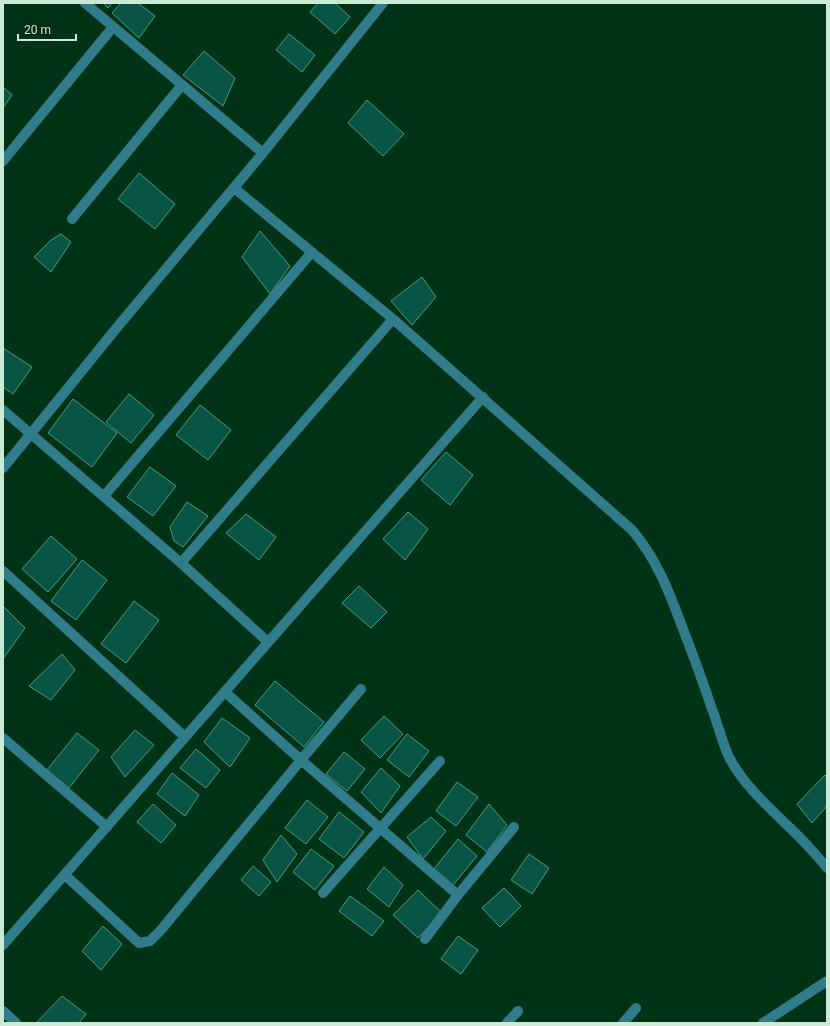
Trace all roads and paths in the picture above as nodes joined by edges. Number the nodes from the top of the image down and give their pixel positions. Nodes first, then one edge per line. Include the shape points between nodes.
1 (85, 3) edge
2 (383, 3) edge
3 (113, 26) junction
4 (182, 85) junction
5 (263, 153) junction
6 (3, 161) edge
7 (234, 188) junction
8 (72, 219) dead end
9 (312, 252) junction
10 (393, 318) junction
11 (483, 397) junction
12 (3, 410) edge
13 (30, 434) junction
14 (3, 468) edge
15 (104, 496) junction
16 (181, 563) junction
17 (3, 571) edge
18 (268, 642) junction
19 (361, 690) dead end
20 (225, 692) junction
21 (185, 738) junction
22 (4, 741) edge
23 (301, 760) junction
24 (440, 761) dead end
25 (107, 827) junction
26 (514, 827) dead end
27 (381, 828) junction
28 (827, 868) edge
29 (65, 875) junction
30 (323, 893) dead end
31 (458, 895) junction
32 (425, 939) dead end
33 (3, 945) edge
34 (827, 981) edge
35 (636, 1008) dead end
36 (3, 1011) edge
37 (518, 1011) dead end
38 (16, 1023) edge
39 (507, 1023) edge
40 (623, 1023) edge
41 (763, 1023) edge

1 - 3 street
2 - 5 street
3 - 4 street
3 - 6 street
4 - 5 street
4 - 8 street
5 - 7 street
7 - 9 street
7 - 13 street
9 - 10 street
9 - 15 street
10 - 11 street
10 - 16 street
11 - 18 street
11 - 28 street via 632,530 644,544 671,595 729,756 740,775
12 - 13 street
13 - 14 street
13 - 15 street
15 - 16 street
16 - 18 street
17 - 21 street
18 - 20 street
19 - 23 street
20 - 21 street
20 - 23 street
21 - 25 street
22 - 25 street
23 - 27 street
23 - 29 street via 150,941 139,943
24 - 27 street
25 - 29 street
26 - 31 street
27 - 30 street
27 - 31 street
29 - 33 street
31 - 32 street
34 - 41 street
35 - 40 street
36 - 38 street
37 - 39 street

